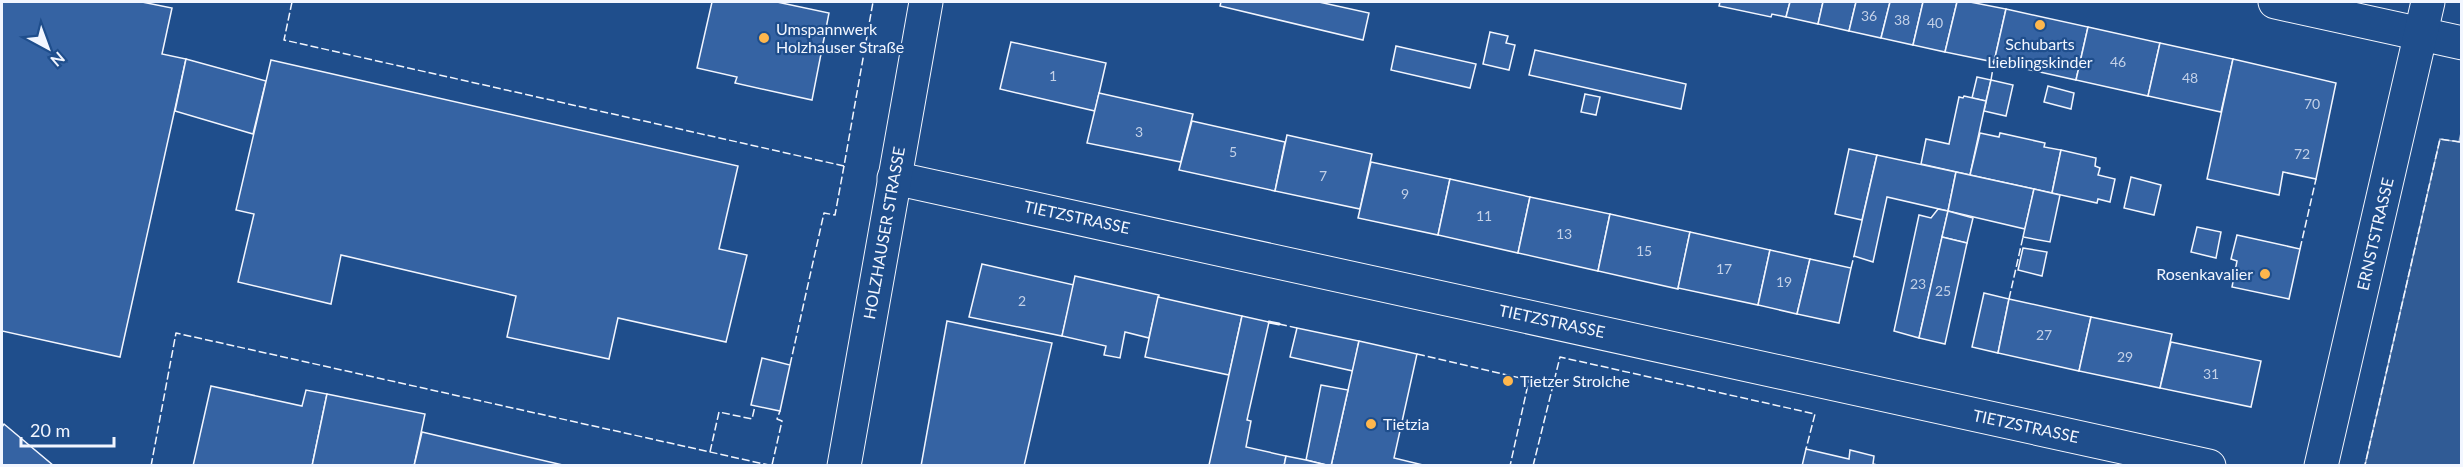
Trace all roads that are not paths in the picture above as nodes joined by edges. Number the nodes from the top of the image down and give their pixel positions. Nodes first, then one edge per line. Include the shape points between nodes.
1 (926, 2) edge
2 (2275, 2) edge
3 (2428, 2) edge
4 (2421, 34) junction
5 (2462, 43) edge
6 (894, 178) junction
7 (844, 465) edge
8 (2209, 465) edge
9 (2321, 465) edge

1 - 6 street, HOLZHAUSER STRASSE
2 - 4 street
3 - 4 street, ERNSTSTRASSE
4 - 5 street
4 - 9 street, ERNSTSTRASSE
6 - 7 street, HOLZHAUSER STRASSE
6 - 8 street, TIETZSTRASSE

